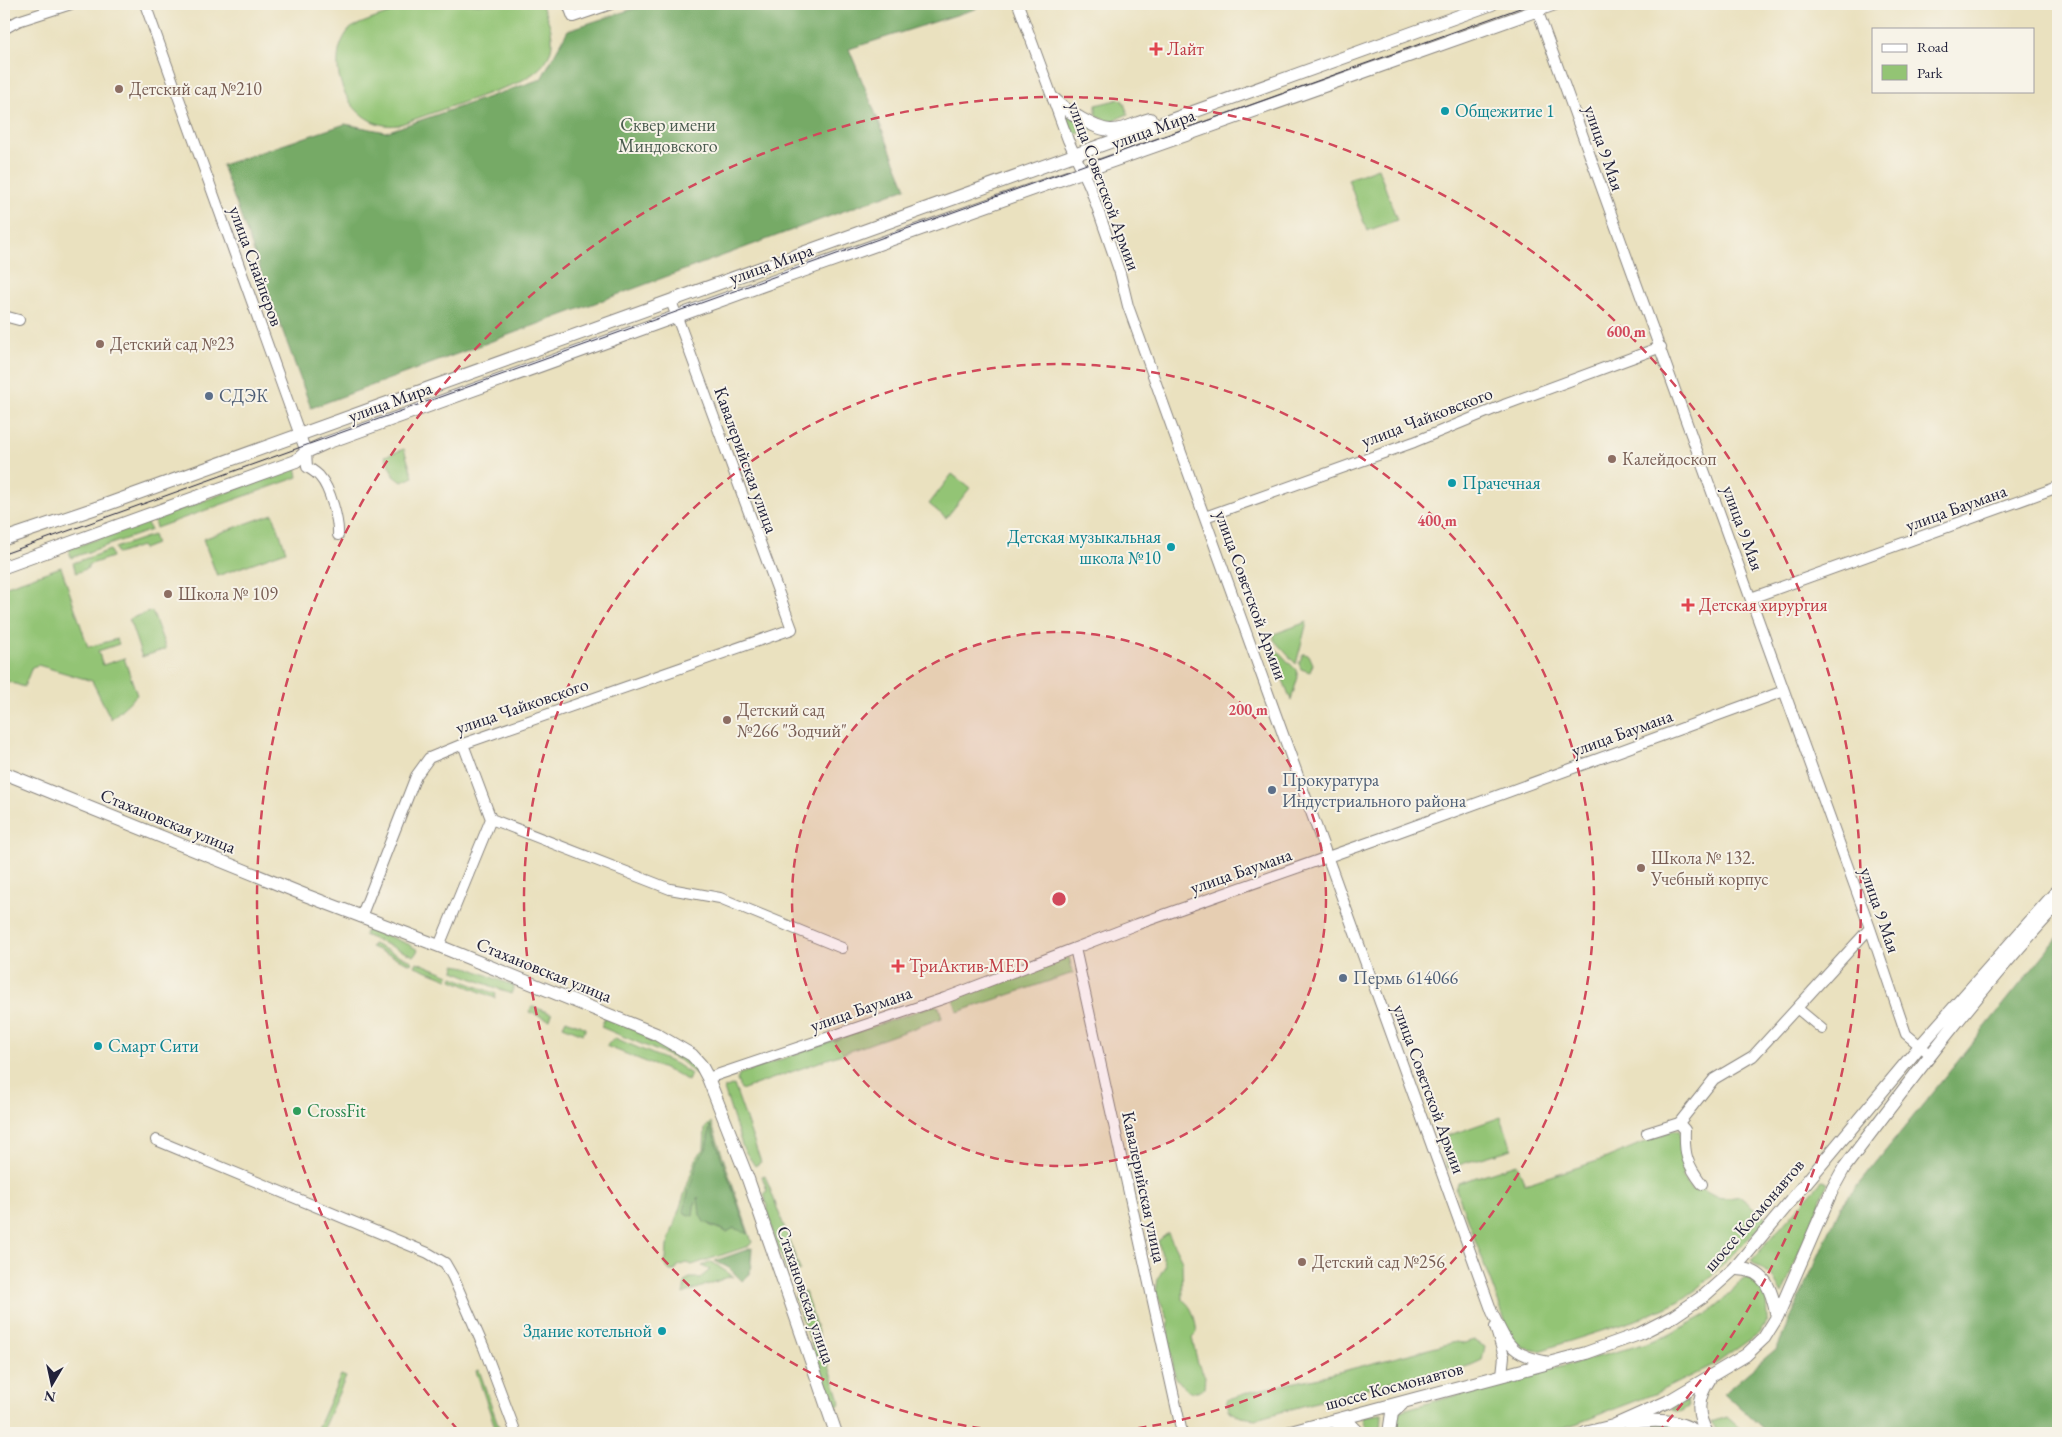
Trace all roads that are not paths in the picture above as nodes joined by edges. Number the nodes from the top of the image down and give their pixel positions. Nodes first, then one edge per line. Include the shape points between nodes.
1 (71, 4) edge
2 (144, 4) edge
3 (568, 4) edge
4 (611, 4) edge
5 (1018, 4) edge
6 (1492, 4) edge
7 (1555, 4) edge
8 (1536, 7) edge
9 (4, 29) edge
10 (1054, 99) junction
11 (1172, 119) junction
12 (1074, 155) junction
13 (1082, 171) junction
14 (671, 301) junction
15 (4, 316) edge
16 (677, 317) junction
17 (19, 320) dead end
18 (1661, 347) junction
19 (299, 434) junction
20 (306, 452) junction
21 (2058, 487) edge
22 (1205, 517) junction
23 (338, 535) dead end
24 (4, 539) edge
25 (4, 567) edge
26 (1751, 598) junction
27 (792, 629) joint
28 (1784, 691) junction
29 (463, 744) junction
30 (4, 773) edge
31 (491, 819) junction
32 (1328, 857) junction
33 (2058, 890) edge
34 (2058, 904) edge
35 (361, 917) junction
36 (1870, 928) junction
37 (439, 946) junction
38 (842, 948) dead end
39 (1076, 948) junction
40 (1798, 1009) junction
41 (1822, 1029) dead end
42 (1920, 1046) junction
43 (1931, 1055) junction
44 (708, 1078) junction
45 (1679, 1123) junction
46 (1646, 1133) dead end
47 (156, 1140) dead end
48 (1702, 1184) dead end
49 (1734, 1269) junction
50 (1492, 1312) junction
51 (1777, 1317) junction
52 (1550, 1362) junction
53 (1502, 1375) junction
54 (1711, 1378) junction
55 (1404, 1403) junction
56 (1332, 1421) junction
57 (1613, 1426) junction
58 (516, 1433) edge
59 (836, 1433) edge
60 (1182, 1433) edge
61 (1287, 1433) edge
62 (1359, 1433) edge
63 (1389, 1433) edge
64 (1585, 1433) edge
65 (1699, 1433) edge
66 (1707, 1433) edge

1 - 9 street via 18,21
2 - 19 street, улица Снайперов
3 - 4 street via 573,17
5 - 10 street, улица Советской Армии
6 - 11 main road, улица Мира
7 - 8 main road, улица Мира
8 - 13 main road, улица Мира
8 - 18 street, улица 9 Мая
10 - 11 main road via 1063,108 1112,130 1149,119
10 - 12 street, улица Советской Армии
11 - 12 main road, улица Мира
12 - 13 street, улица Советской Армии
12 - 14 main road, улица Мира
13 - 16 main road, улица Мира
13 - 22 street, улица Советской Армии via 1090,186 1128,306
14 - 16 street, Кавалерийская улица
14 - 19 main road, улица Мира
15 - 17 street
16 - 20 main road, улица Мира
16 - 27 street, Кавалерийская улица
18 - 22 street, улица Чайковского via 1414,442
18 - 26 street, улица 9 Мая
19 - 20 street, улица Снайперов
19 - 24 main road, улица Мира
20 - 23 street, улица Снайперов via 307,467 325,484 337,519
20 - 25 main road, улица Мира via 296,461
21 - 26 street, улица Баумана
22 - 32 street, улица Советской Армии
26 - 28 street, улица 9 Мая
27 - 29 street, улица Чайковского
28 - 32 street, улица Баумана
28 - 36 street, улица 9 Мая
29 - 31 street
29 - 35 street, улица Чайковского via 429,758 418,771
30 - 35 main road, Стахановская улица
31 - 37 street
31 - 38 street via 670,889 720,898
32 - 39 street, улица Баумана
32 - 50 street, улица Советской Армии
33 - 42 main road, шоссе Космонавтов
34 - 43 main road
35 - 37 main road, Стахановская улица
36 - 40 street
36 - 42 street, улица 9 Мая via 1906,1034
37 - 44 main road, Стахановская улица via 676,1043 701,1065
39 - 44 street, улица Баумана via 936,1001
39 - 60 street, Кавалерийская улица
40 - 41 street
40 - 45 street via 1752,1056 1714,1079
42 - 43 street, улица 9 Мая
42 - 49 main road, шоссе Космонавтов
43 - 51 main road via 1844,1168
44 - 59 main road, Стахановская улица via 748,1179
45 - 46 street
45 - 48 street via 1685,1130 1684,1151
47 - 58 street via 428,1253 445,1263 484,1348
49 - 51 main road via 1748,1268 1759,1275 1773,1295
49 - 52 main road, шоссе Космонавтов via 1705,1296 1639,1334
50 - 52 street, улица Советской Армии via 1514,1350 1526,1358
50 - 53 street, улица Советской Армии via 1504,1356
51 - 54 main road via 1764,1338 1746,1355
52 - 53 main road, шоссе Космонавтов
53 - 55 main road, шоссе Космонавтов
54 - 57 main road
54 - 66 main road via 1698,1401
55 - 56 main road, шоссе Космонавтов
55 - 63 main road via 1392,1413
56 - 61 main road, шоссе Космонавтов
56 - 62 main road via 1350,1424
57 - 64 main road
57 - 65 main road via 1668,1420

